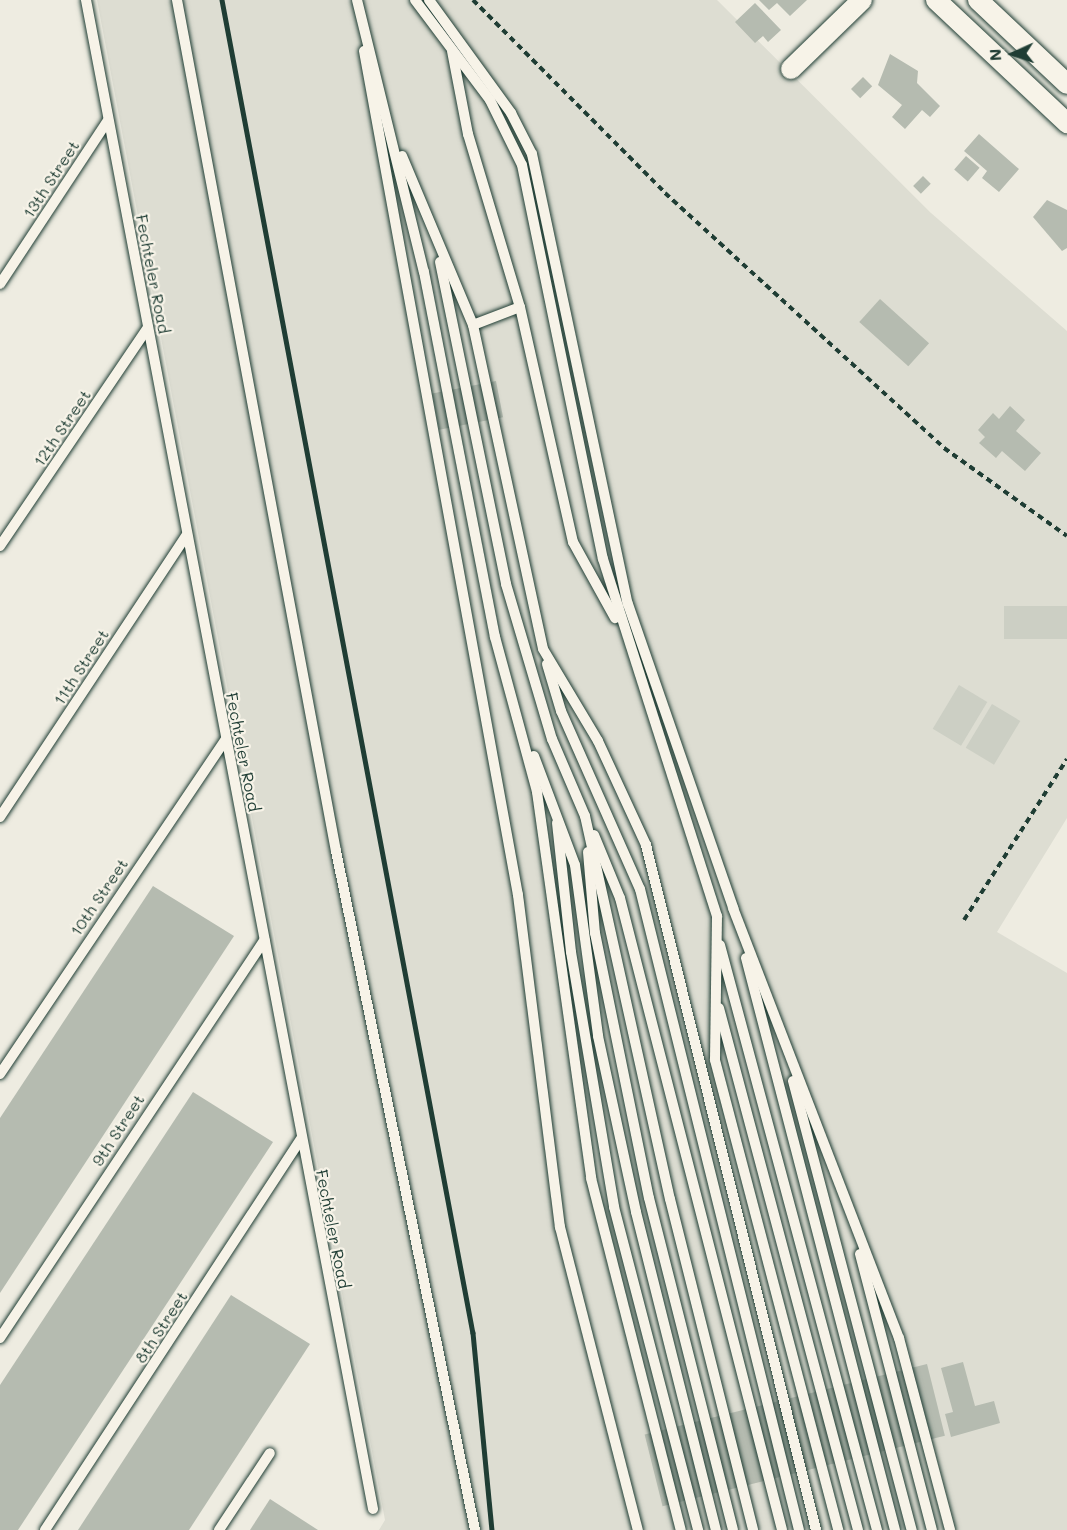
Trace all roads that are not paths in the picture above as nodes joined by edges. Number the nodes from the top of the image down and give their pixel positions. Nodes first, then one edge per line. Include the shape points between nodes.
1 (86, 0) edge
2 (177, 0) edge
3 (357, 0) edge
4 (415, 0) edge
5 (429, 0) edge
6 (862, 0) edge
7 (936, 0) edge
8 (978, 0) edge
9 (452, 49) junction
10 (791, 69) dead end
11 (1067, 84) edge
12 (108, 120) junction
13 (389, 123) junction
14 (1067, 123) edge
15 (434, 234) junction
16 (0, 284) edge
17 (520, 308) junction
18 (473, 325) junction
19 (148, 327) junction
20 (187, 534) junction
21 (0, 546) edge
22 (623, 631) junction
23 (543, 649) junction
24 (526, 737) junction
25 (226, 739) junction
26 (555, 802) junction
27 (585, 816) junction
28 (0, 817) edge
29 (733, 908) junction
30 (717, 932) junction
31 (264, 940) junction
32 (716, 995) junction
33 (780, 1029) junction
34 (0, 1074) edge
35 (301, 1139) junction
36 (847, 1204) junction
37 (0, 1338) edge
38 (270, 1453) dead end
39 (373, 1509) dead end
40 (45, 1530) edge
41 (219, 1530) edge
42 (475, 1530) edge
43 (638, 1530) edge
44 (681, 1530) edge
45 (698, 1530) edge
46 (716, 1530) edge
47 (733, 1530) edge
48 (753, 1530) edge
49 (782, 1530) edge
50 (799, 1530) edge
51 (816, 1530) edge
52 (838, 1530) edge
53 (858, 1530) edge
54 (877, 1530) edge
55 (895, 1530) edge
56 (912, 1530) edge
57 (932, 1530) edge
58 (950, 1530) edge

1 - 12 lane, Fechteler Road
2 - 42 lane via 336,851
3 - 13 lane
3 - 43 lane via 382,165 518,895 560,1227
4 - 9 lane
5 - 29 lane via 511,113 532,154 618,570
6 - 10 street
7 - 14 street
8 - 11 street
9 - 17 lane via 468,134
9 - 22 lane via 502,119 522,165 593,518
12 - 16 lane, 13th Street
12 - 19 lane, Fechteler Road
13 - 15 lane
13 - 24 lane via 495,637
15 - 18 lane
15 - 27 lane via 506,584 552,739
17 - 18 lane
17 - 22 lane via 573,542
18 - 23 lane
19 - 20 lane, Fechteler Road
19 - 21 lane, 12th Street
20 - 25 lane, Fechteler Road
20 - 28 lane, 11th Street
22 - 30 lane via 717,916
23 - 50 lane via 561,711 640,889
23 - 51 lane via 598,741 646,845
24 - 26 lane
24 - 44 lane via 591,1178
25 - 31 lane, Fechteler Road
25 - 34 lane, 10th Street
26 - 45 lane via 571,952 614,1207
26 - 46 lane via 575,865 598,1036 636,1212
27 - 47 lane via 595,933 646,1187
27 - 48 lane via 670,1199
27 - 49 lane via 620,898
29 - 33 lane
29 - 55 lane
30 - 32 lane
30 - 54 lane
31 - 35 lane, Fechteler Road
31 - 37 lane, 9th Street
32 - 52 lane via 715,1060
32 - 53 lane
33 - 36 lane
33 - 56 lane
35 - 39 lane, Fechteler Road
35 - 40 lane, 8th Street
36 - 57 lane
36 - 58 lane via 899,1338
38 - 41 lane

